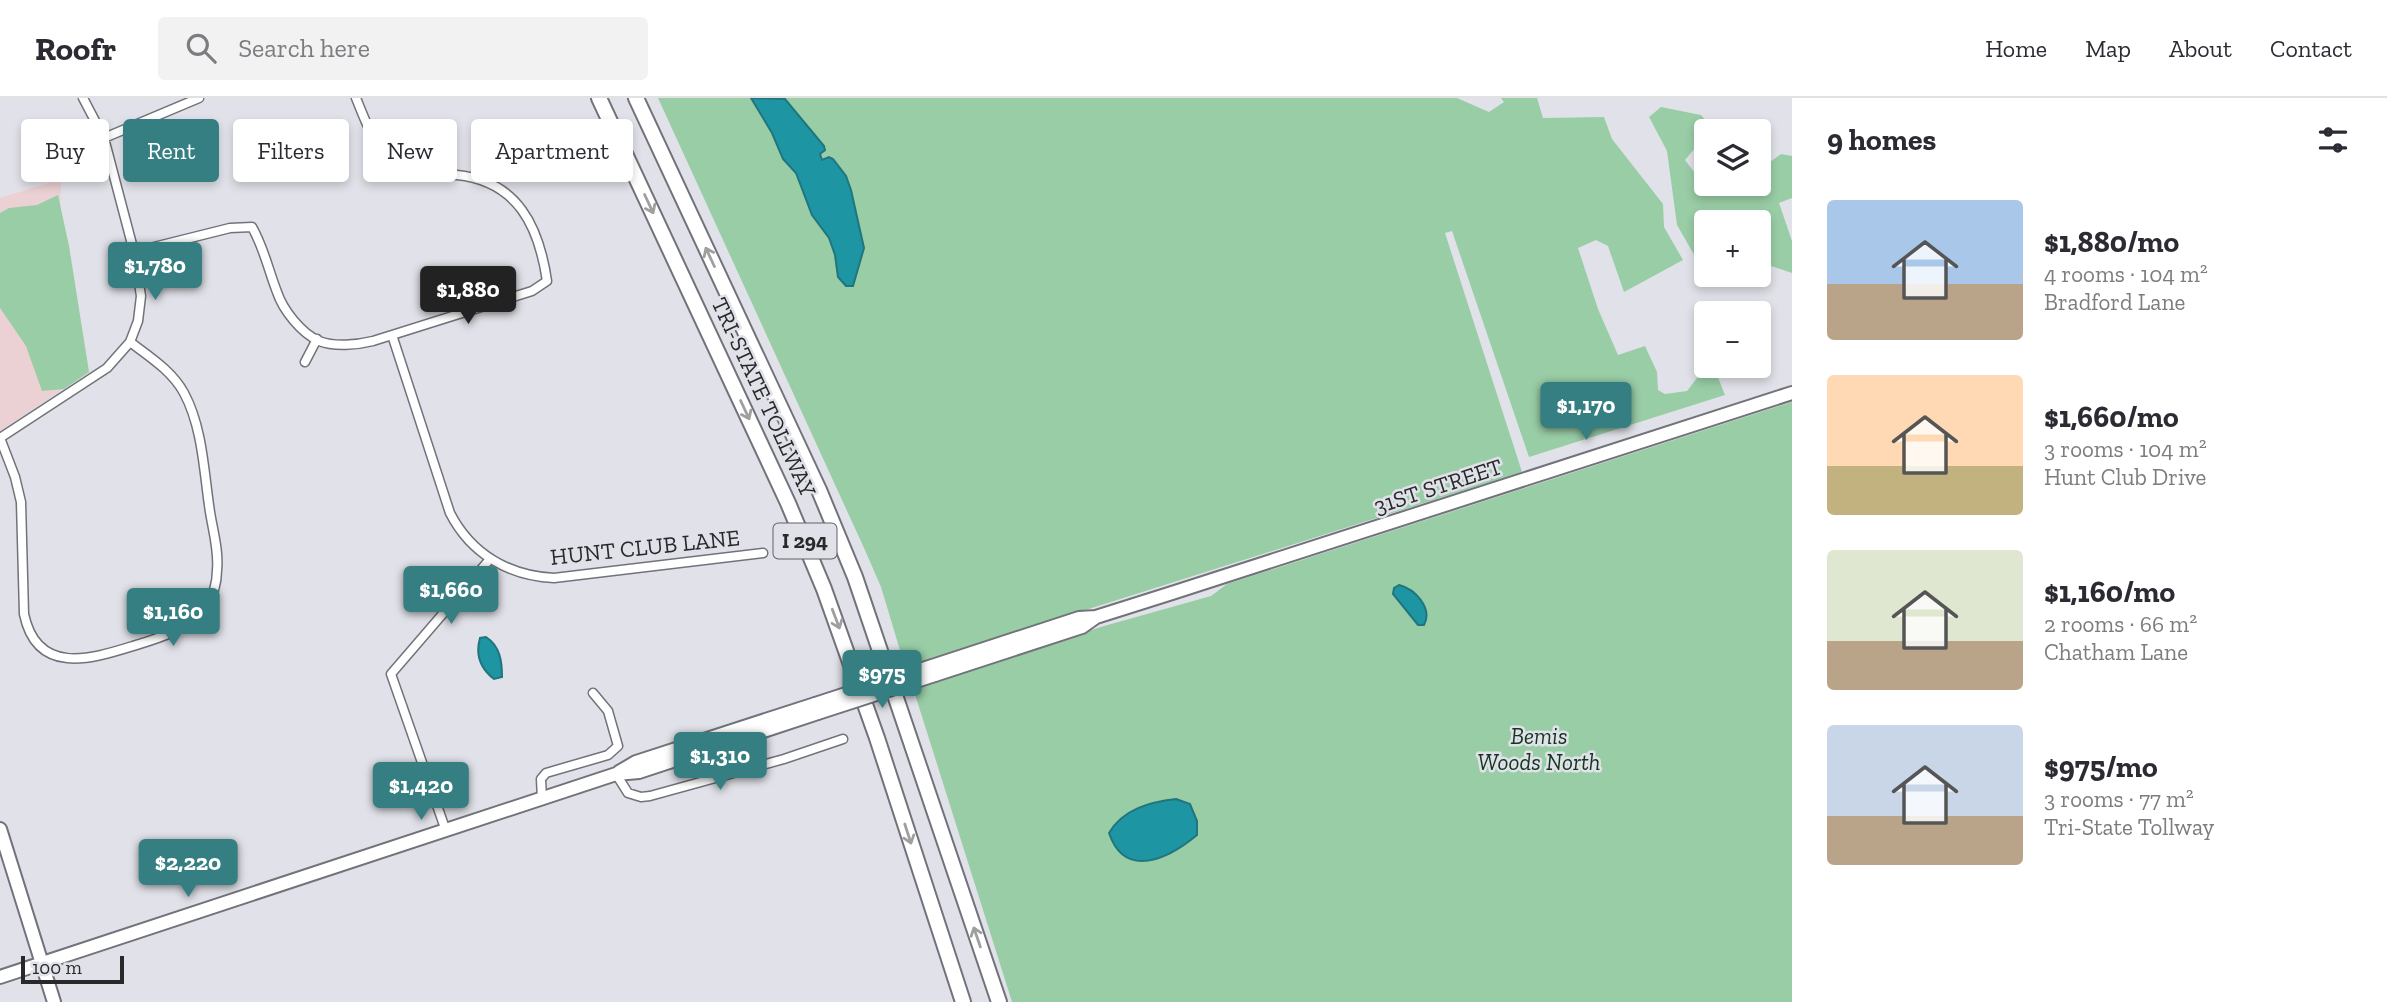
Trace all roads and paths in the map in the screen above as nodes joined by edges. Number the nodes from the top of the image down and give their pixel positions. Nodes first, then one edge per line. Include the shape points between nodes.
1 (83, 98) edge
2 (199, 98) edge
3 (356, 98) edge
4 (599, 98) edge
5 (638, 102) edge
6 (94, 119) edge
7 (109, 136) edge
8 (109, 157) edge
9 (134, 252) junction
10 (392, 335) junction
11 (317, 339) junction
12 (130, 342) junction
13 (305, 362) dead end
14 (1792, 393) edge
15 (0, 438) edge
16 (763, 553) dead end
17 (490, 559) junction
18 (593, 693) dead end
19 (843, 739) dead end
20 (616, 774) junction
21 (542, 799) junction
22 (0, 829) edge
23 (446, 831) junction
24 (41, 963) junction
25 (0, 977) edge
26 (54, 1002) edge
27 (963, 1002) edge
28 (999, 1002) edge

1 - 6 street
2 - 7 street
3 - 10 street via 377,143 400,166 480,179 512,198 531,224 547,281 532,291
4 -> 27 highway, TRI-STATE TOLLWAY / I 294 via 824,589
28 -> 5 highway, TRI-STATE TOLLWAY / I 294 via 855,577
8 - 9 street
9 - 11 street via 252,226 282,303
9 - 12 street via 141,296
10 - 11 street via 357,344
10 - 17 street, HUNT CLUB LANE via 450,513 466,538
11 - 13 street
12 - 15 street via 107,368
12 - 15 street via 177,382 196,421 218,568 207,604 189,623 84,660 63,657 39,643 24,614 21,502
14 - 20 main road, 31ST STREET, bridge via 1096,617 1079,618 933,671 636,762
16 - 17 street, HUNT CLUB LANE via 554,578 521,574
17 - 23 street via 391,674
18 - 21 street via 608,711 618,746 608,755 546,773 541,779
19 - 20 street via 650,796 628,793
20 - 21 main road, 31ST STREET
21 - 23 main road, 31ST STREET
22 - 24 main road
23 - 24 main road, 31ST STREET
24 - 25 main road, 31ST STREET
24 - 26 main road

